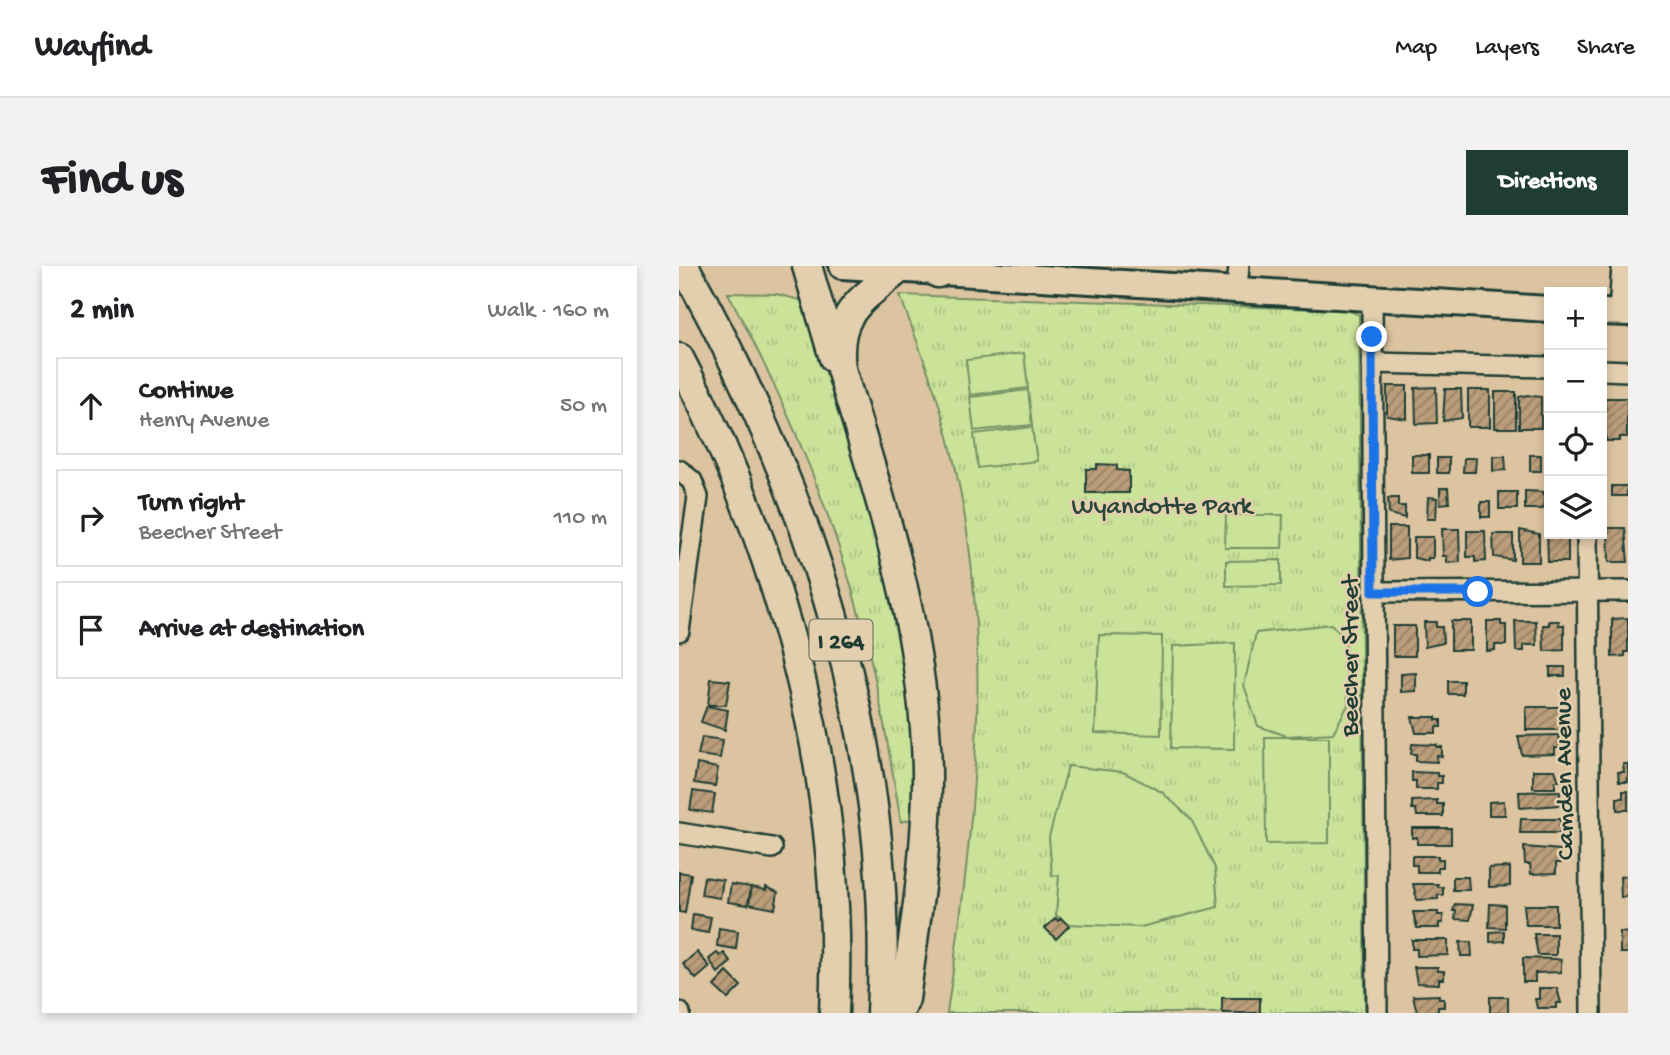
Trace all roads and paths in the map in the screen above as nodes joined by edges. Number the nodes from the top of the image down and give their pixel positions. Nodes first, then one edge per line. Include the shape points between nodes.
1 (684, 266) edge
2 (807, 266) edge
3 (842, 266) edge
4 (1622, 266) edge
5 (899, 269) junction
6 (934, 269) edge
7 (1238, 278) edge
8 (1372, 299) junction
9 (1544, 309) edge
10 (1616, 312) edge
11 (679, 358) edge
12 (1372, 363) junction
13 (1544, 367) edge
14 (841, 369) junction
15 (1607, 370) edge
16 (1628, 371) edge
17 (679, 470) edge
18 (1587, 539) edge
19 (1587, 591) junction
20 (1628, 591) edge
21 (1373, 592) junction
22 (679, 631) edge
23 (679, 833) edge
24 (772, 848) dead end
25 (834, 1013) edge
26 (881, 1013) edge
27 (898, 1013) edge
28 (1377, 1013) edge
29 (1591, 1013) edge

1 - 26 highway, I 264 via 768,431 820,566 839,636 872,796 882,907
2 - 14 highway via 832,356
3 - 5 main road
4 - 10 street
5 - 6 main road
5 - 14 highway via 849,312 842,326
6 - 7 main road
7 - 8 main road
8 - 9 main road
8 - 12 street, Beecher Street
11 - 25 highway, I 264 via 749,509 803,692 826,822
12 - 13 street
12 - 21 street, Beecher Street
14 - 27 highway via 899,567 915,637 924,720 924,859 905,999
15 - 16 street
17 - 22 street via 698,490 698,508
18 - 19 street, Camden Avenue
19 - 20 street
19 - 21 street
19 - 29 street, Camden Avenue
21 - 28 street, Beecher Street
23 - 24 street

